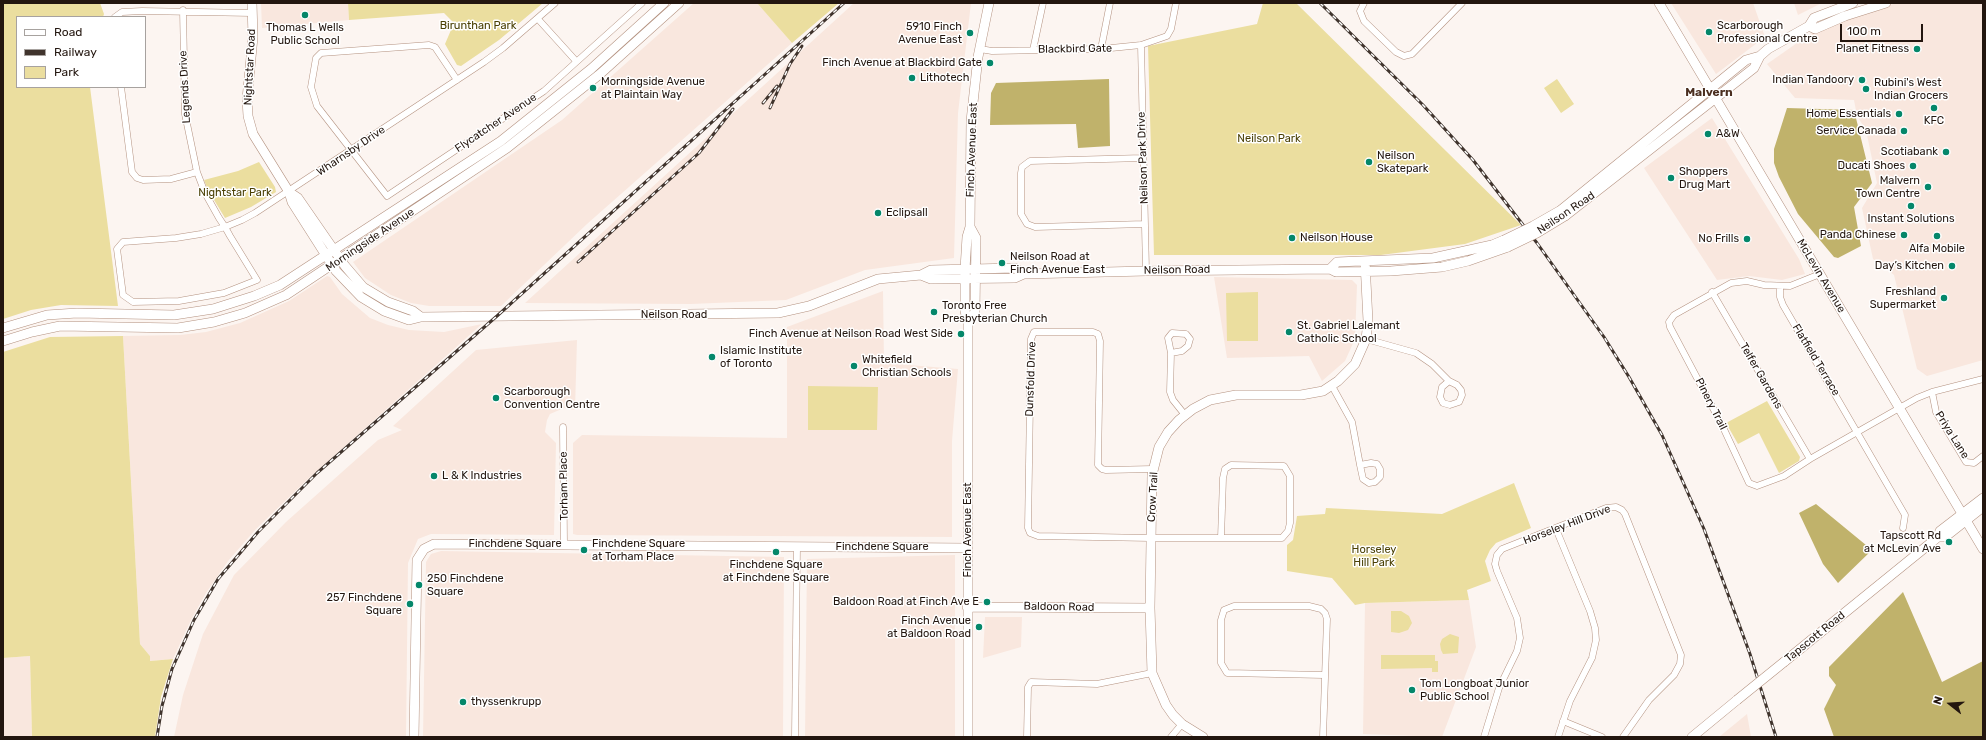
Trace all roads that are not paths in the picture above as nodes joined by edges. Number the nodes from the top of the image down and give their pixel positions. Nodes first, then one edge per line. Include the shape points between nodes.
1 (252, 3) edge
2 (555, 3) edge
3 (642, 3) edge
4 (664, 3) edge
5 (680, 3) edge
6 (989, 3) edge
7 (1043, 3) edge
8 (1110, 3) edge
9 (1176, 3) edge
10 (1364, 3) edge
11 (1462, 3) edge
12 (1659, 3) edge
13 (1853, 3) edge
14 (1886, 3) edge
15 (1861, 6) edge
16 (183, 10) junction
17 (252, 13) junction
18 (116, 16) edge
19 (538, 19) junction
20 (1809, 26) junction
21 (1141, 45) junction
22 (980, 49) junction
23 (1101, 49) junction
24 (1033, 50) junction
25 (576, 62) junction
26 (457, 80) junction
27 (121, 88) edge
28 (1712, 94) junction
29 (352, 150) junction
30 (1143, 158) junction
31 (197, 172) junction
32 (289, 192) junction
33 (426, 196) junction
34 (1145, 224) junction
35 (225, 227) junction
36 (970, 227) junction
37 (123, 242) joint
38 (1506, 243) junction
39 (334, 251) junction
40 (326, 256) junction
41 (341, 260) junction
42 (1365, 262) junction
43 (333, 265) junction
44 (976, 268) junction
45 (965, 269) junction
46 (1330, 269) junction
47 (1146, 271) junction
48 (1365, 272) junction
49 (921, 274) junction
50 (1024, 274) junction
51 (1820, 274) junction
52 (965, 278) junction
53 (976, 278) junction
54 (1780, 286) junction
55 (1712, 292) junction
56 (421, 317) junction
57 (968, 323) junction
58 (3, 328) edge
59 (1366, 339) junction
60 (3, 341) edge
61 (1171, 353) dead end
62 (1983, 380) edge
63 (1449, 381) dead end
64 (1332, 386) junction
65 (1932, 392) junction
66 (1900, 409) junction
67 (1185, 415) junction
68 (563, 427) dead end
69 (1858, 432) junction
70 (1983, 456) edge
71 (1810, 459) junction
72 (1360, 465) dead end
73 (1153, 469) junction
74 (1983, 498) edge
75 (1983, 507) edge
76 (1964, 517) junction
77 (1903, 528) dead end
78 (1556, 529) junction
79 (1151, 538) junction
80 (1221, 538) junction
81 (564, 545) junction
82 (797, 546) junction
83 (967, 548) junction
84 (1983, 549) edge
85 (967, 607) junction
86 (1150, 608) junction
87 (1152, 672) junction
88 (1324, 675) junction
89 (1563, 720) junction
90 (1182, 724) junction
91 (414, 737) edge
92 (795, 737) edge
93 (968, 737) edge
94 (1027, 737) edge
95 (1171, 737) edge
96 (1203, 737) edge
97 (1323, 737) edge
98 (1484, 737) edge
99 (1558, 737) edge
100 (1602, 737) edge
101 (1623, 737) edge
102 (1692, 737) edge

1 - 17 street, Nightstar Road
2 - 19 street, Wharnsby Drive
3 - 25 street, Flycatcher Avenue
4 - 33 street, Morningside Avenue via 591,69 501,141
5 - 33 street, Morningside Avenue via 600,74 507,148
6 - 22 street, Finch Avenue East
7 - 24 street
8 - 23 street
9 - 21 street, Blackbird Gate via 1171,29 1167,36
10 - 11 street via 1360,11 1364,21 1396,52 1404,56 1412,54
12 - 28 street, McLevin Avenue
13 - 20 street, Neilson Road via 1814,18
14 - 15 street, Neilson Road
15 - 20 street, Neilson Road via 1815,29
16 - 17 street
16 - 18 street via 122,12
16 - 31 street, Legends Drive via 185,114
17 - 32 street, Nightstar Road via 253,37 246,99 248,116 259,145
19 - 25 street
19 - 26 street, Wharnsby Drive
20 - 28 street, Neilson Road via 1760,56 1746,60
21 - 23 street, Blackbird Gate
21 - 30 street, Neilson Park Drive
22 - 24 street, Blackbird Gate
22 - 36 street, Finch Avenue East via 971,121
23 - 24 street, Blackbird Gate
25 - 29 street, Flycatcher Avenue via 544,91 387,196
26 - 29 street, Wharnsby Drive
26 - 29 street via 435,47 321,53 316,58 311,87 316,106
27 - 31 street via 132,172 137,178 171,179
28 - 38 street, Neilson Road, bridge via 1563,213 1533,226
28 - 51 street, McLevin Avenue
29 - 32 street, Wharnsby Drive
30 - 34 street, Neilson Park Drive
30 - 34 street via 1030,160 1022,167 1021,173 1021,214 1027,224 1035,226
31 - 35 street, Legends Drive via 205,193
32 - 35 street, Wharnsby Drive via 249,217
32 - 39 street, Nightstar Road via 298,198
32 - 40 street, Nightstar Road via 292,202
33 - 39 street, Morningside Avenue
33 - 41 street, Morningside Avenue
34 - 47 street, Neilson Park Drive
35 - 37 street, Wharnsby Drive via 176,238
35 - 37 street, Legends Drive via 257,280 224,293 179,301 133,302 123,296 117,249
36 - 44 street, Finch Avenue East via 976,238
36 - 45 street, Finch Avenue East
38 - 42 street, Neilson Road via 1433,258
38 - 48 street, Neilson Road via 1468,261 1442,267
39 - 40 street, Morningside Avenue
39 - 41 street, Nightstar Road
40 - 43 street, Nightstar Road
40 - 58 street, Morningside Avenue via 280,285 213,309 174,315 47,315
41 - 43 street, Morningside Avenue
41 - 56 street, Neilson Road via 363,287
42 - 46 street, Neilson Road via 1336,262
42 - 48 street, Crow Trail
43 - 56 street, Neilson Road via 361,297 384,311 409,320
43 - 60 street, Morningside Avenue via 286,295 214,322 178,328 60,326
44 - 45 street, Neilson Road
44 - 50 street, Neilson Road via 1016,268
44 - 53 street, Finch Avenue East
45 - 49 street, Neilson Road via 931,270
45 - 52 street, Finch Avenue East
46 - 47 street, Neilson Road
46 - 48 street, Neilson Road via 1336,272
47 - 50 street, Neilson Road
48 - 59 street, Crow Trail via 1368,321
49 - 52 street, Neilson Road via 931,280
49 - 56 street, Neilson Road via 878,279 809,306 778,313
50 - 53 street, Neilson Road via 1015,278
51 - 54 street, Pinery Trail via 1798,284
51 - 66 street, McLevin Avenue
52 - 53 street, Neilson Road
52 - 57 street, Finch Avenue East via 964,311
53 - 57 street, Finch Avenue East via 975,312
54 - 55 street, Pinery Trail via 1737,282
54 - 69 street, Flatfield Terrace via 1783,305
55 - 71 street, Telfer Gardens
55 - 71 street, Pinery Trail via 1674,314 1669,322 1749,483 1757,486 1771,482
57 - 83 street, Finch Avenue East
59 - 63 street via 1416,354 1439,370
59 - 64 street, Crow Trail via 1355,364
61 - 67 street via 1170,392 1178,408
62 - 65 street, Pinery Trail
64 - 67 street, Crow Trail via 1301,395 1224,396 1205,402
64 - 72 street via 1352,422
65 - 66 street, Pinery Trail
65 - 70 street, Priya Lane via 1936,412 1966,462 1974,463
66 - 69 street, Pinery Trail
66 - 76 street, McLevin Avenue
67 - 73 street, Crow Trail via 1163,440
68 - 81 street, Torham Place
69 - 71 street, Pinery Trail
69 - 77 street, Flatfield Terrace via 1905,515
73 - 79 street, Crow Trail
73 - 79 street, Dunsfold Drive via 1106,470 1098,465 1098,334 1034,332 1031,339 1028,523 1030,533 1038,536
74 - 76 street, Tapscott Road
75 - 76 street, Tapscott Road
76 - 84 street, McLevin Avenue
76 - 102 street, Tapscott Road, bridge via 1945,537 1938,537
78 - 89 street via 1595,628 1596,640 1592,658
78 - 98 street, Horseley Hill Drive via 1502,549 1497,555 1496,567 1517,618 1520,638
78 - 101 street, Horseley Hill Drive via 1606,508 1616,507 1622,510 1680,650 1680,664 1677,670 1649,700
79 - 80 street
79 - 86 street, Crow Trail
80 - 80 street via 1282,538 1286,535 1290,523 1290,476 1284,466 1231,465 1225,469
81 - 82 street, Finchdene Square
81 - 91 street, Finchdene Square via 434,544 424,549 417,560
82 - 83 street, Finchdene Square
82 - 92 street
83 - 85 street, Finch Avenue East
85 - 86 street, Baldoon Road
85 - 93 street, Finch Avenue East
86 - 87 street, Crow Trail
87 - 90 street, Crow Trail via 1166,705
87 - 94 street via 1097,684 1031,682 1028,687
88 - 88 street via 1327,619 1321,609 1309,606 1234,606 1224,610 1221,620 1221,663 1227,674
88 - 97 street
89 - 99 street
89 - 100 street
90 - 95 street
90 - 96 street, Crow Trail

